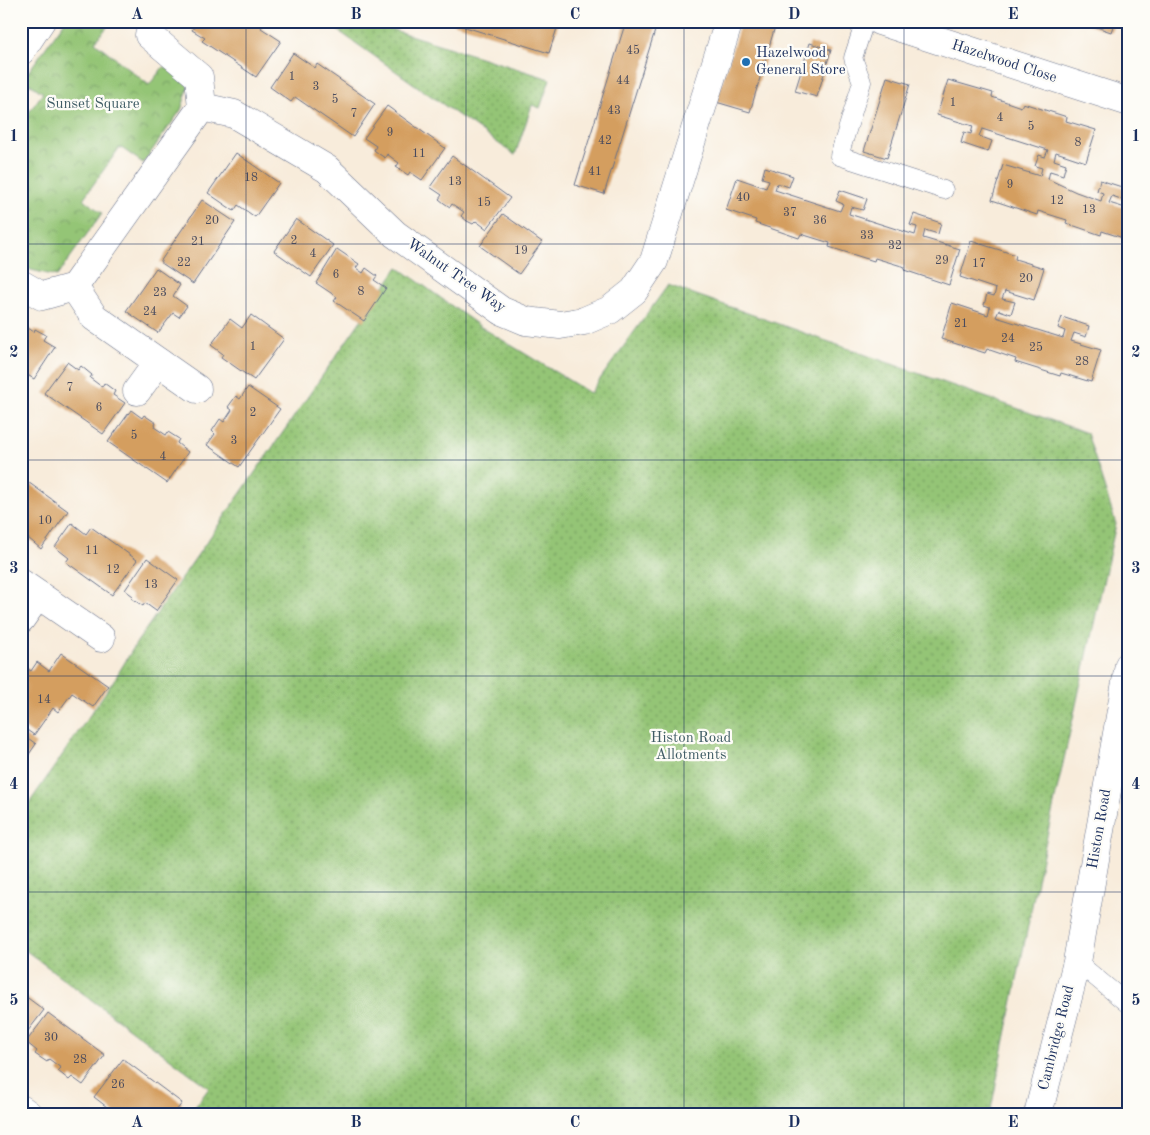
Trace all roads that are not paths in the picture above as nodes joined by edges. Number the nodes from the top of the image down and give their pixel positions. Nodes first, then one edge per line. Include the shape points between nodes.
1 (42, 21) edge
2 (729, 21) edge
3 (865, 21) edge
4 (879, 21) edge
5 (140, 28) edge
6 (921, 28) edge
7 (21, 50) edge
8 (1129, 102) edge
9 (202, 108) junction
10 (944, 190) dead end
11 (21, 284) edge
12 (74, 287) junction
13 (158, 362) junction
14 (197, 389) dead end
15 (137, 391) dead end
16 (30, 589) edge
17 (21, 619) edge
18 (101, 638) dead end
19 (1129, 666) edge
20 (1077, 962) junction
21 (1129, 1005) edge
22 (21, 1108) edge
23 (28, 1114) edge
24 (1038, 1114) edge

1 - 7 street
2 - 9 street, Walnut Tree Way via 654,261 634,291 610,310 584,321 560,325 526,321 502,311 396,234 327,169 234,114
3 - 10 lane via 853,58 862,82 839,156
4 - 6 street, Hazelwood Close
5 - 9 street via 199,77
6 - 8 street, Hazelwood Close
9 - 12 street
11 - 12 street via 42,296
12 - 13 street via 94,316
13 - 14 street
13 - 15 street
16 - 17 street
16 - 18 street
19 - 20 street, Histon Road
20 - 21 lane
20 - 24 street, Cambridge Road
22 - 23 street

